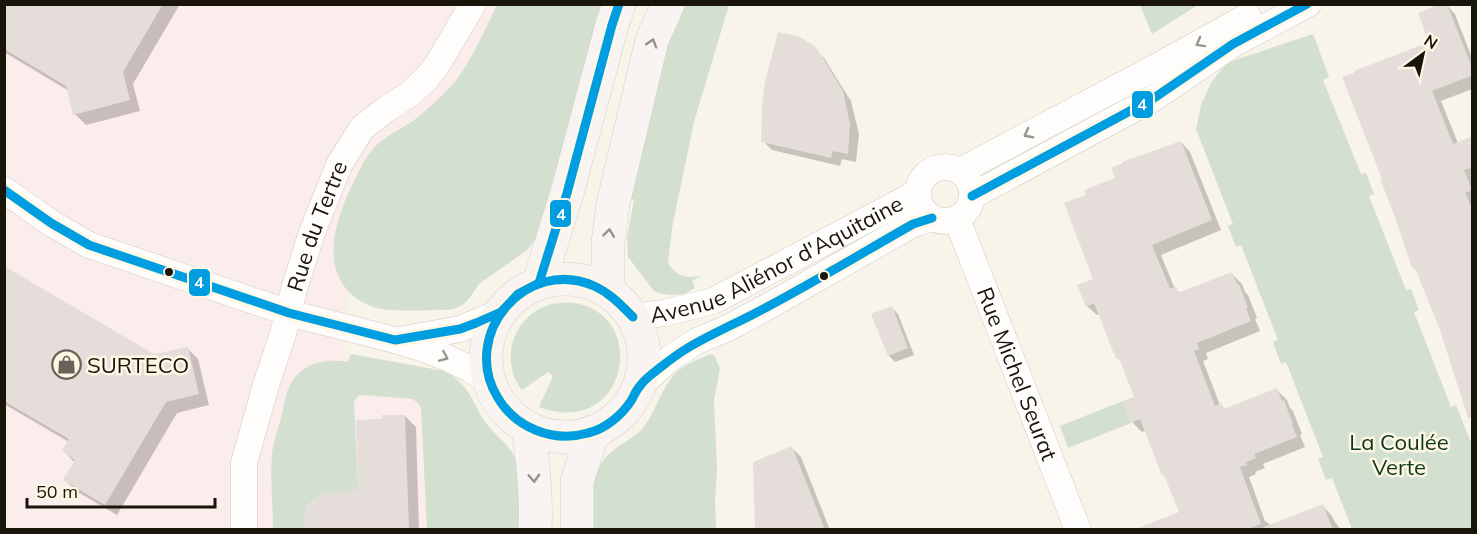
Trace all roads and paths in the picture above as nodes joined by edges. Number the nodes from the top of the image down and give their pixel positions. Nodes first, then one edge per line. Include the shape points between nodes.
1 (473, 4) edge
2 (619, 4) edge
3 (668, 4) edge
4 (1269, 4) edge
5 (1308, 4) edge
6 (960, 171) junction
7 (4, 190) edge
8 (917, 192) junction
9 (972, 196) junction
10 (945, 218) junction
11 (539, 283) junction
12 (608, 292) junction
13 (501, 312) junction
14 (289, 313) junction
15 (633, 317) junction
16 (395, 340) junction
17 (490, 382) junction
18 (639, 386) junction
19 (528, 428) junction
20 (593, 432) junction
21 (244, 530) edge
22 (535, 530) edge
23 (577, 530) edge
24 (1078, 530) edge

1 - 14 street, Rue du Tertre via 426,79 362,128 339,165 310,238
2 - 11 main road
12 -> 3 main road via 613,204 652,40
4 -> 6 street
5 - 9 street via 1233,44 1154,98
6 - 8 street via 933,169 920,182
6 - 9 street via 969,182
7 - 14 street via 89,245
8 - 10 street via 926,214
8 - 15 street, Avenue Aliénor d'Aquitaine via 712,301
9 - 10 street via 965,213
10 - 18 street, Avenue Aliénor d'Aquitaine via 913,224 767,307 697,341
10 - 24 street, Rue Michel Seurat
11 - 12 main road via 574,280
11 - 13 main road via 518,294
12 - 15 main road
13 - 16 street via 460,329
13 - 17 main road via 487,350
14 - 16 street
14 - 21 street, Rue du Tertre via 244,463
15 - 18 main road via 644,351
16 -> 17 street via 445,357
17 - 19 main road via 502,405
18 - 20 main road via 621,414
19 - 20 main road via 560,436
19 -> 22 main road via 535,477
20 - 23 main road via 577,481

